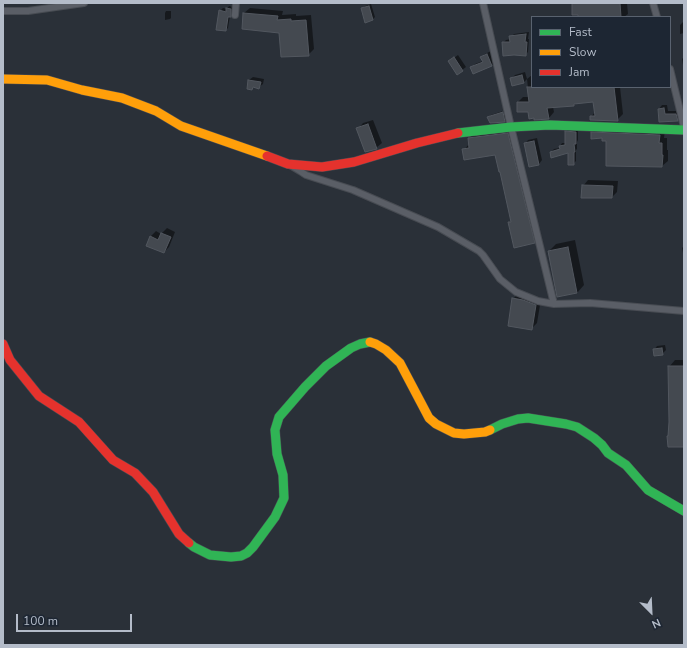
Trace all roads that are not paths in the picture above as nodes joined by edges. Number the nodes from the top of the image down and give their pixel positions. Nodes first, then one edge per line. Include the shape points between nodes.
1 (84, 3) edge
2 (236, 3) edge
3 (483, 3) edge
4 (654, 3) edge
5 (3, 11) edge
6 (235, 15) dead end
7 (657, 16) edge
8 (671, 73) edge
9 (3, 79) edge
10 (511, 127) junction
11 (684, 127) edge
12 (684, 130) edge
13 (288, 164) junction
14 (554, 304) junction
15 (684, 310) edge
16 (3, 344) edge
17 (684, 511) edge

1 - 5 street via 28,11
2 - 6 street
3 - 10 street
4 - 7 street
8 - 11 street
9 - 13 street via 47,80 122,98 156,111 181,126
10 - 12 street via 586,125
10 - 13 street via 460,133 354,162 322,166
10 - 14 street
13 - 14 street via 300,172 353,190 438,227 479,251 500,279 516,292
14 - 15 street via 590,303
16 - 17 street via 10,360 39,396 79,422 113,460 135,473 153,492 186,542 210,555 241,556 253,547 275,517 284,498 275,430 279,417 326,366 351,348 369,342 386,350 400,363 429,418 436,424 454,433 464,434 485,432 518,419 528,418 577,427 626,465 648,490

